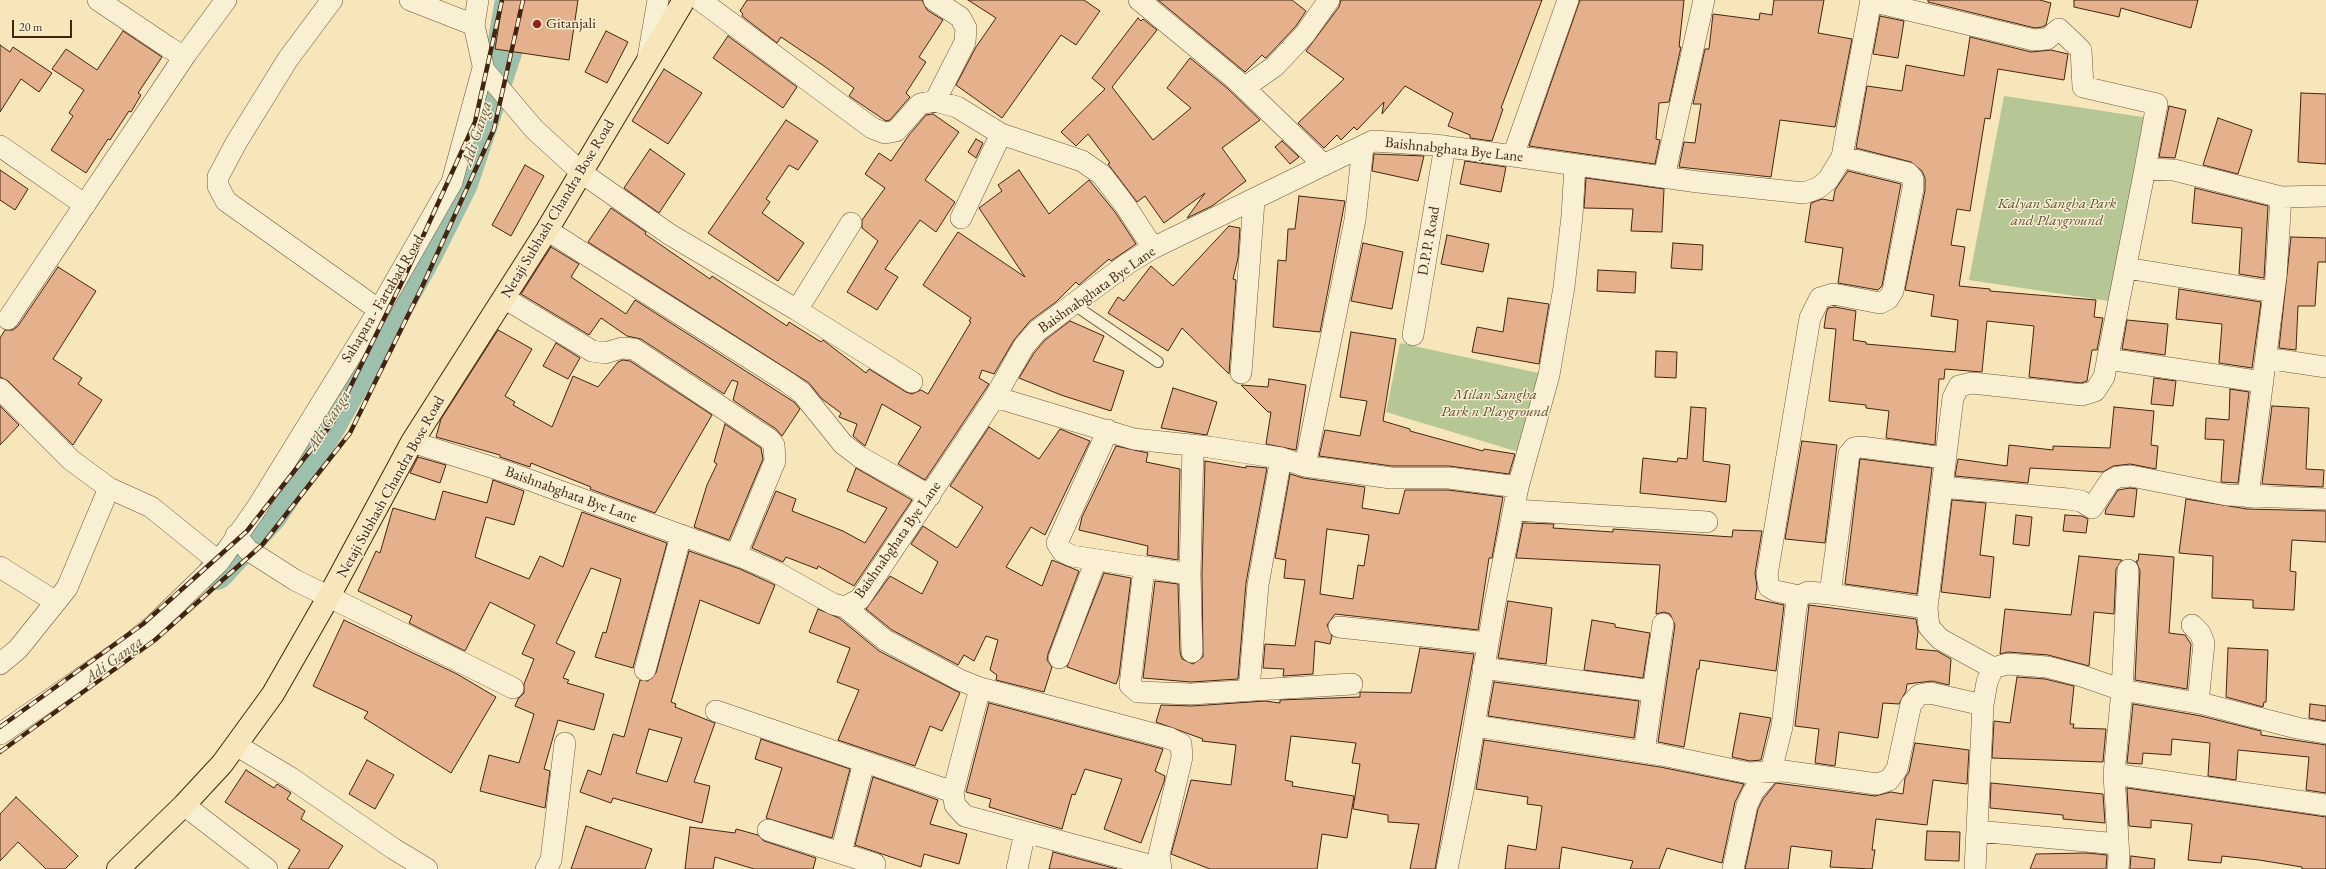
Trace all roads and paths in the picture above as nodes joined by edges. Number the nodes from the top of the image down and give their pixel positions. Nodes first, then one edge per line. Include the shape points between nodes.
1 (98, 0) edge
2 (226, 0) edge
3 (332, 0) edge
4 (410, 0) edge
5 (478, 0) edge
6 (658, 0) edge
7 (684, 0) edge
8 (700, 0) edge
9 (934, 0) edge
10 (1329, 0) edge
11 (1568, 0) edge
12 (1704, 0) edge
13 (1141, 1) edge
14 (1871, 1) edge
15 (474, 25) junction
16 (186, 54) junction
17 (648, 59) junction
18 (484, 71) junction
19 (1244, 88) junction
20 (935, 101) junction
21 (1001, 134) junction
22 (0, 146) edge
23 (1363, 146) junction
24 (1445, 146) junction
25 (1513, 156) junction
26 (1842, 157) junction
27 (1324, 165) junction
28 (1575, 165) junction
29 (2145, 170) junction
30 (582, 173) junction
31 (1664, 177) junction
32 (2326, 196) edge
33 (2281, 197) junction
34 (1254, 201) junction
35 (85, 205) junction
36 (961, 218) dead end
37 (851, 222) dead end
38 (547, 230) junction
39 (1153, 248) junction
40 (2126, 268) junction
41 (2274, 292) junction
42 (504, 298) junction
43 (1073, 304) junction
44 (379, 310) junction
45 (797, 310) junction
46 (3, 321) edge
47 (1413, 335) dead end
48 (2266, 358) junction
49 (2108, 359) junction
50 (1158, 362) dead end
51 (2326, 367) edge
52 (1241, 373) dead end
53 (912, 382) dead end
54 (2263, 382) junction
55 (0, 390) edge
56 (995, 397) junction
57 (1108, 430) junction
58 (412, 442) junction
59 (1193, 445) junction
60 (1281, 458) junction
61 (1945, 458) junction
62 (1305, 466) junction
63 (1518, 487) junction
64 (1942, 487) junction
65 (109, 488) junction
66 (930, 496) junction
67 (2248, 497) junction
68 (2326, 499) edge
69 (1515, 510) junction
70 (1707, 522) dead end
71 (236, 535) junction
72 (682, 535) junction
73 (736, 555) junction
74 (1096, 560) junction
75 (219, 562) junction
76 (0, 567) edge
77 (1144, 569) junction
78 (2128, 570) dead end
79 (1190, 574) junction
80 (1830, 594) junction
81 (1799, 596) junction
82 (328, 598) junction
83 (56, 602) junction
84 (846, 607) junction
85 (1927, 608) junction
86 (1663, 624) dead end
87 (2192, 625) dead end
88 (1339, 627) dead end
89 (1488, 643) junction
90 (1192, 652) dead end
91 (1059, 658) dead end
92 (0, 664) edge
93 (1483, 668) junction
94 (1993, 668) junction
95 (644, 670) dead end
96 (1352, 684) dead end
97 (513, 688) dead end
98 (980, 688) junction
99 (1250, 689) junction
100 (2122, 690) junction
101 (1653, 691) junction
102 (2198, 703) junction
103 (1983, 705) junction
104 (716, 711) dead end
105 (1474, 726) junction
106 (2326, 733) edge
107 (0, 734) edge
108 (565, 743) dead end
109 (236, 745) junction
110 (1644, 752) junction
111 (864, 762) junction
112 (1771, 770) junction
113 (2114, 774) junction
114 (953, 792) junction
115 (184, 805) junction
116 (2326, 805) edge
117 (768, 830) dead end
118 (1977, 831) junction
119 (1025, 832) junction
120 (2118, 844) junction
121 (841, 853) junction
122 (875, 864) dead end
123 (118, 869) edge
124 (267, 869) edge
125 (427, 869) edge
126 (546, 869) edge
127 (1017, 869) edge
128 (1161, 869) edge
129 (1447, 869) edge
130 (1733, 869) edge
131 (1975, 869) edge
132 (2118, 869) edge

1 - 16 street via 176,52
2 - 16 street
3 - 44 street via 288,59 252,117 218,177 218,186 226,201
4 - 15 street
5 - 15 street, Sahapara - Fartabad Road
6 - 17 street
7 - 17 main road, Netaji Subhash Chandra Bose Road
8 - 20 street via 872,128 885,133 896,130 920,104
9 - 20 street via 960,17 966,28 965,42
10 - 19 street via 1305,34 1275,66
11 - 25 street
12 - 31 street
13 - 19 street
14 - 26 street
14 - 29 street via 2034,40 2047,39 2059,29 2081,50 2083,87 2157,104
15 - 18 street, Sahapara - Fartabad Road
16 - 35 street
17 - 30 main road, Netaji Subhash Chandra Bose Road
18 - 30 street via 534,129
18 - 44 street, Sahapara - Fartabad Road via 452,182
19 - 27 street
20 - 21 street via 957,107
21 - 36 street
21 - 39 street via 1082,161 1102,175
22 - 35 street
23 - 24 street, Baishnabghata Bye Lane via 1373,141
23 - 27 street, Baishnabghata Bye Lane
23 - 62 street via 1355,220
24 - 25 street, Baishnabghata Bye Lane
24 - 47 street, D.P.P. Road
25 - 28 street, Baishnabghata Bye Lane
26 - 31 street, Baishnabghata Bye Lane via 1828,180 1818,188 1804,193
26 - 81 street via 1908,173 1913,179 1913,188 1893,291 1888,299 1880,303 1833,294 1820,298 1810,318 1767,576 1769,587
27 - 34 street, Baishnabghata Bye Lane
28 - 31 street, Baishnabghata Bye Lane
28 - 63 street via 1572,216 1549,375
29 - 33 street via 2174,170
29 - 40 street
30 - 38 main road, Netaji Subhash Chandra Bose Road
30 - 45 street via 669,234
32 - 33 street
33 - 41 street
34 - 39 street, Baishnabghata Bye Lane
34 - 52 street
35 - 46 street
37 - 45 street
38 - 42 main road, Netaji Subhash Chandra Bose Road
38 - 66 street via 786,382 809,400 843,444 860,457
39 - 43 street, Baishnabghata Bye Lane
40 - 41 street
40 - 49 street
41 - 48 street
42 - 58 main road, Netaji Subhash Chandra Bose Road
42 - 73 street via 592,351 605,353 622,348 634,349 769,439 774,445 776,460
43 - 50 lane
43 - 56 street, Baishnabghata Bye Lane via 1037,331 1024,346
44 - 71 street, Sahapara - Fartabad Road via 258,506
45 - 53 street
48 - 51 street
48 - 54 street
49 - 54 street
49 - 61 street via 2104,377 2096,391 2082,395 1972,383 1959,386 1953,398
54 - 67 street
55 - 65 street via 70,460
56 - 57 street
56 - 66 street, Baishnabghata Bye Lane
57 - 59 street via 1134,439
57 - 74 street via 1057,543 1062,552
58 - 72 street, Baishnabghata Bye Lane via 513,474
58 - 82 main road, Netaji Subhash Chandra Bose Road
59 - 60 street
59 - 79 street
60 - 62 street
60 - 99 street via 1258,585
61 - 64 street
61 - 80 street via 1861,446 1854,448 1849,454
62 - 63 street via 1391,478 1449,478
63 - 69 street
64 - 67 street via 2068,499 2092,508 2110,481 2118,477 2131,476
64 - 85 street
65 - 75 street via 151,507
65 - 83 street via 67,588
66 - 84 street, Baishnabghata Bye Lane via 860,599
67 - 68 street
69 - 70 street
69 - 89 street
71 - 75 street, Sahapara - Fartabad Road
71 - 82 street via 248,550
72 - 73 street, Baishnabghata Bye Lane
72 - 95 street
73 - 84 street, Baishnabghata Bye Lane via 776,572 833,604
74 - 77 street
74 - 91 street
75 - 107 street, Sahapara - Fartabad Road via 155,624 129,645
76 - 83 street
77 - 79 street
77 - 99 street via 1130,684 1138,692 1191,694
78 - 100 street
79 - 90 street
80 - 81 street via 1808,592
80 - 85 street
81 - 112 street via 1785,708
82 - 97 street
82 - 109 main road, Netaji Subhash Chandra Bose Road via 273,694
83 - 92 street via 18,649
84 - 98 street via 885,640
85 - 94 street via 1929,627 1940,639
86 - 101 street
87 - 102 street via 2200,633 2204,643
88 - 89 street
89 - 93 street
93 - 101 street
93 - 105 street
94 - 100 street via 2006,664 2047,667
94 - 103 street via 1987,682
96 - 99 street
98 - 114 street
98 - 128 street via 1169,738 1181,744 1182,757 1159,855
100 - 102 street
100 - 113 street
101 - 110 street
102 - 106 street
103 - 112 street via 1930,693 1919,695 1911,704 1897,769 1889,780 1877,784
103 - 118 street
104 - 111 street
105 - 110 street
105 - 129 street
108 - 126 street via 551,860
109 - 115 main road, Netaji Subhash Chandra Bose Road
109 - 125 street via 291,778
110 - 112 street via 1749,774
111 - 114 street
111 - 121 street
112 - 130 street via 1753,792 1747,805
113 - 116 street
113 - 120 street
114 - 119 street via 955,805 965,816
115 - 123 main road, Netaji Subhash Chandra Bose Road
115 - 124 street
117 - 121 street
118 - 120 street
118 - 131 street
119 - 127 street
119 - 128 street
120 - 132 street
121 - 122 street

